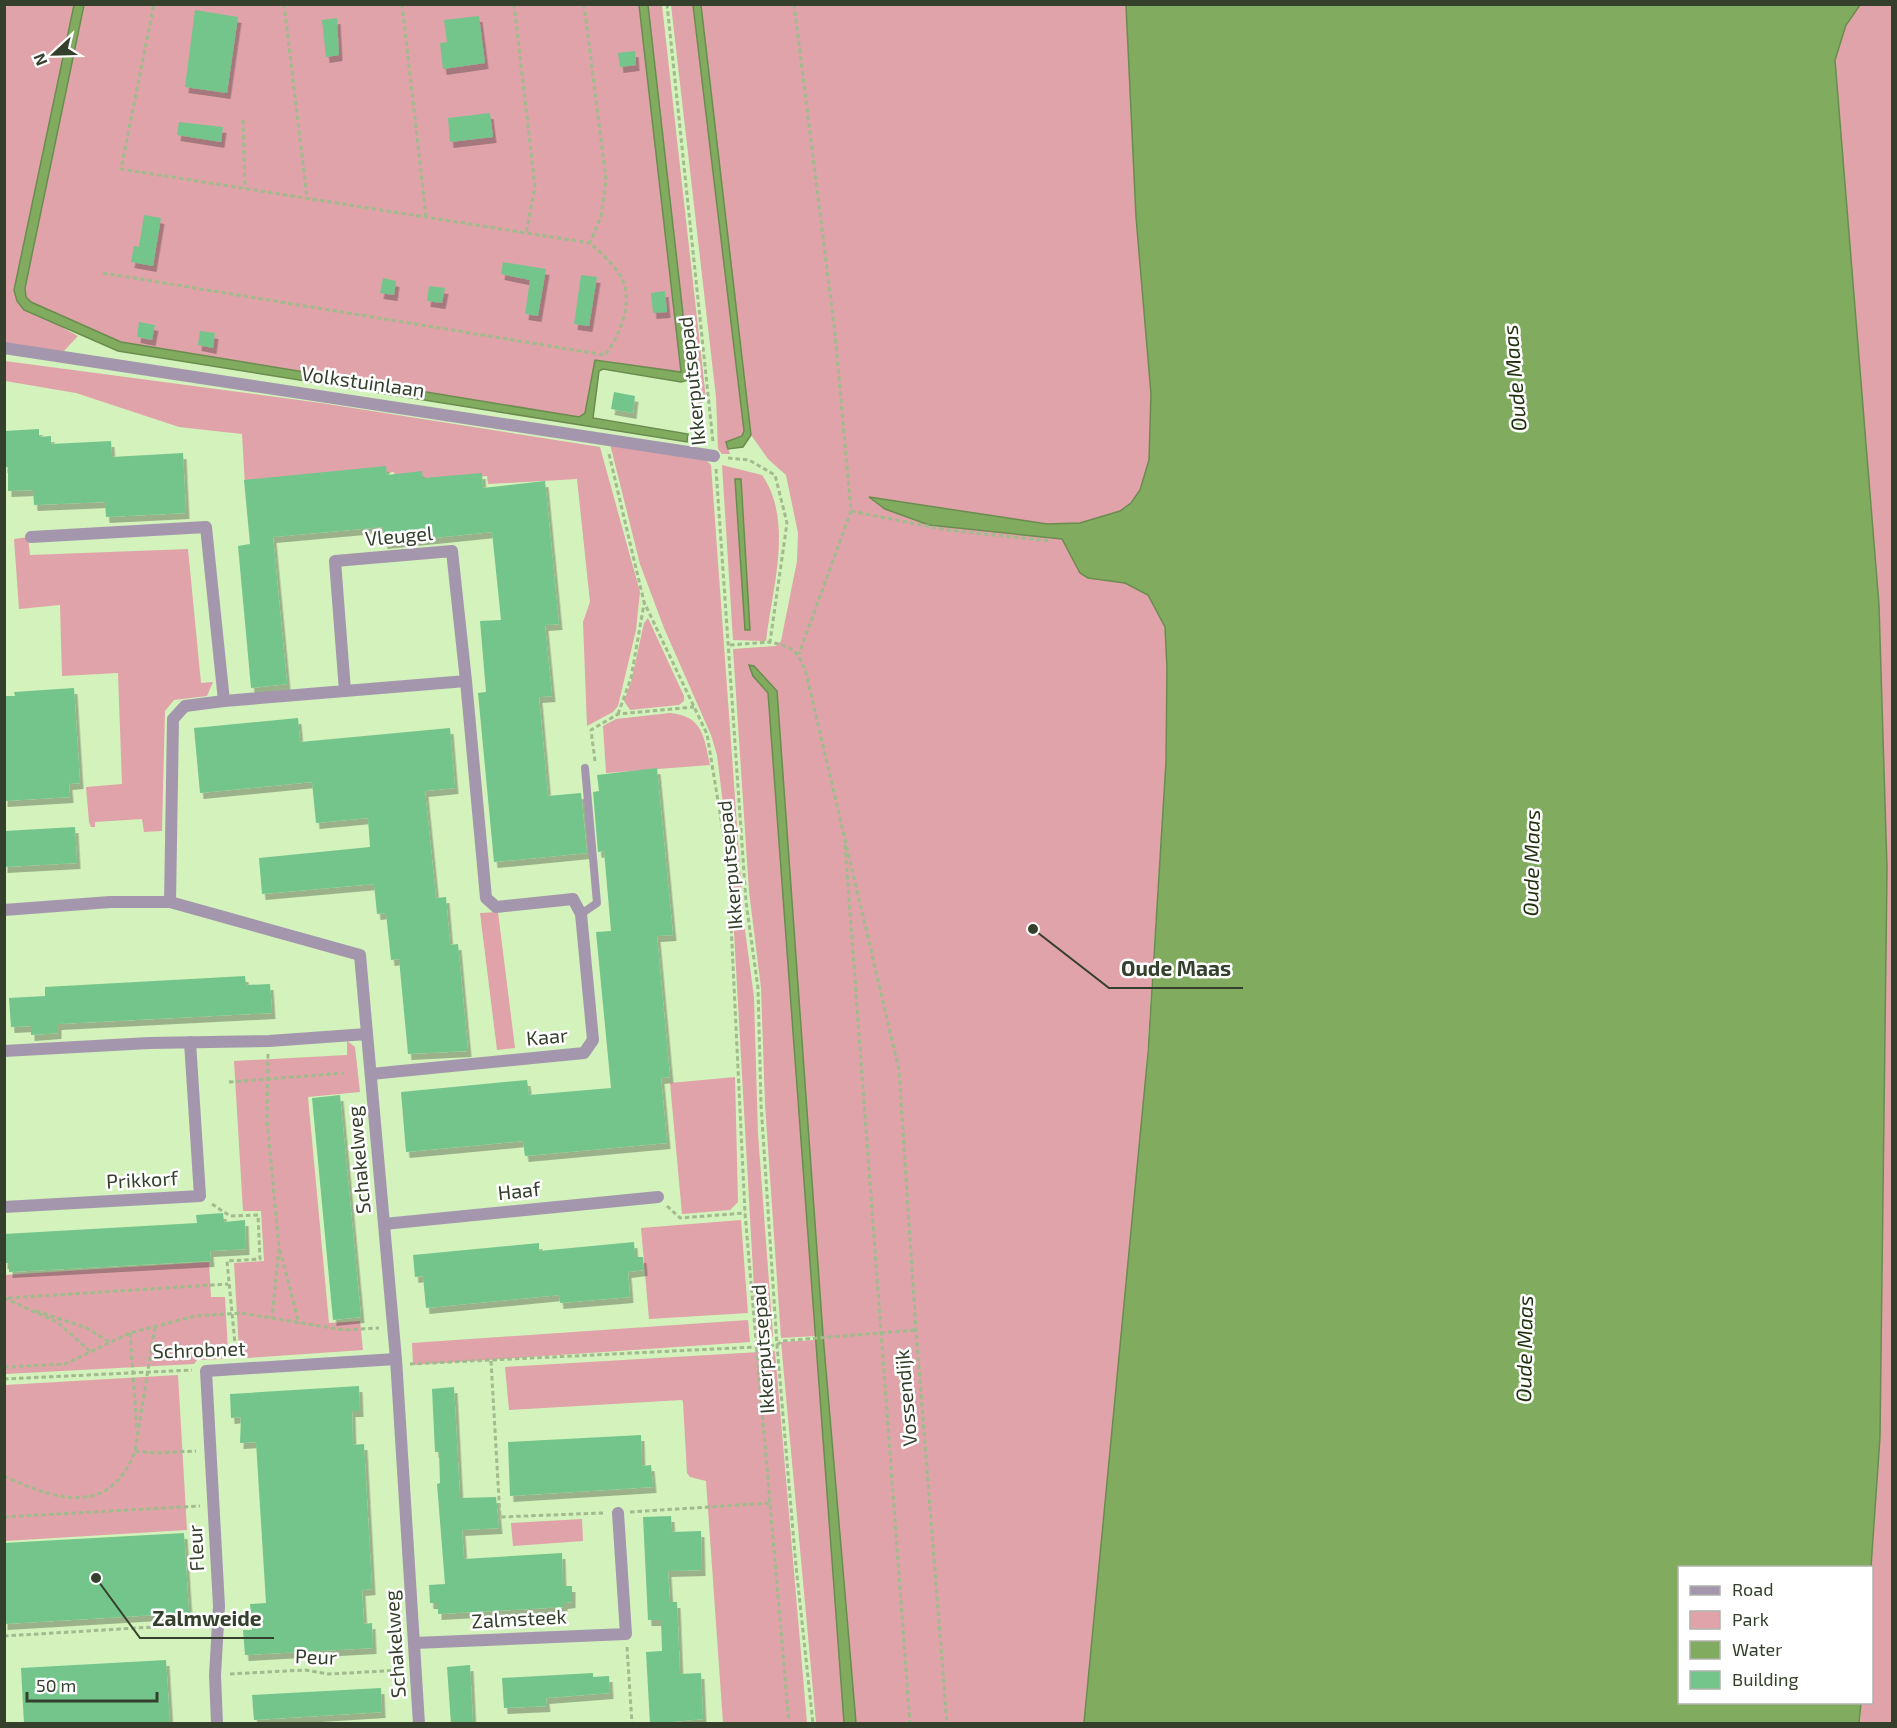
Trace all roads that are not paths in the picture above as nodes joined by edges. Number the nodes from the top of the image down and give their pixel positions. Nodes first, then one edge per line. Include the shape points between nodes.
1 (4, 348) edge
2 (714, 456) road end
3 (31, 537) dead end
4 (466, 681) junction
5 (345, 691) junction
6 (224, 701) junction
7 (585, 768) road end
8 (170, 902) junction
9 (4, 910) edge
10 (581, 914) junction
11 (368, 1034) junction
12 (190, 1042) junction
13 (4, 1051) edge
14 (371, 1074) junction
15 (658, 1197) road end
16 (4, 1207) edge
17 (384, 1224) junction
18 (396, 1359) junction
19 (206, 1371) joint
20 (618, 1513) road end
21 (414, 1643) junction
22 (218, 1724) edge
23 (419, 1724) edge

1 - 2 street, Volkstuinlaan
3 - 6 street via 206,527
4 - 5 street
4 - 5 street, Vleugel via 453,550 335,561
4 - 10 street via 486,898 496,907 573,899
5 - 6 street
6 - 8 street via 185,706 173,719
7 - 10 lane via 597,903
8 - 9 street, Schakelweg
8 - 11 street, Schakelweg via 360,955
10 - 14 street, Kaar via 593,1040 585,1053
11 - 12 street
11 - 14 street, Schakelweg
12 - 13 street
12 - 16 street, Prikkorf via 200,1196
14 - 17 street, Schakelweg
15 - 17 street, Haaf
17 - 18 street, Schakelweg
18 - 19 street, Schrobnet
18 - 21 street, Schakelweg
19 - 22 street, Fleur via 219,1606 215,1675
20 - 21 street, Zalmsteek via 626,1634
21 - 23 street, Schakelweg

